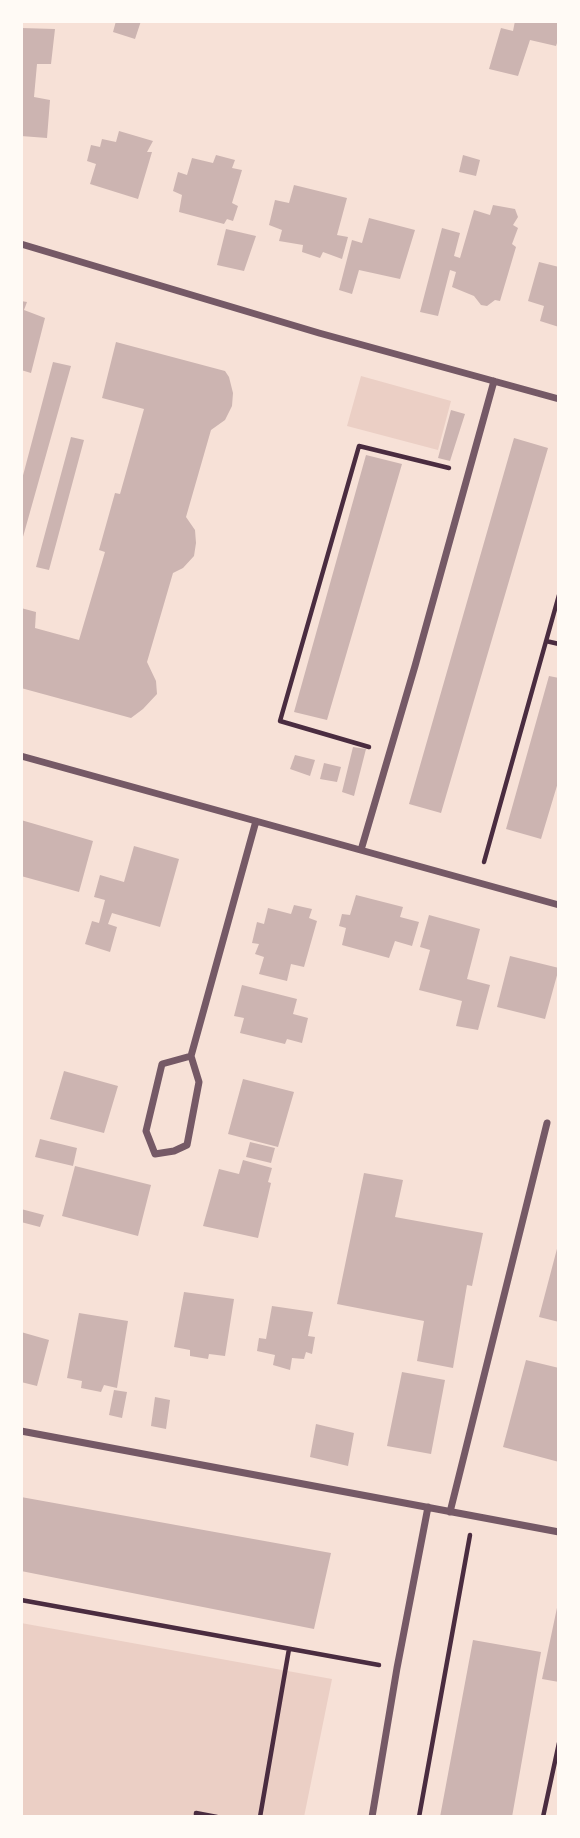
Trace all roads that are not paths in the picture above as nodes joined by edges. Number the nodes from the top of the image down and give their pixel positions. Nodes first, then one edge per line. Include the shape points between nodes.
1 (21, 244) edge
2 (494, 381) junction
3 (559, 399) edge
4 (21, 756) edge
5 (256, 821) junction
6 (361, 850) junction
7 (559, 905) edge
8 (191, 1056) junction
9 (547, 1123) dead end
10 (21, 1431) edge
11 (428, 1507) junction
12 (450, 1512) junction
13 (559, 1532) edge
14 (372, 1817) edge

1 - 2 street
2 - 3 street
2 - 6 street
4 - 5 street
5 - 6 street
5 - 8 street
6 - 7 street
8 - 8 street via 199,1082 187,1144 155,1154 146,1131 162,1064
9 - 12 street
10 - 11 street
11 - 12 street
11 - 14 street
12 - 13 street

